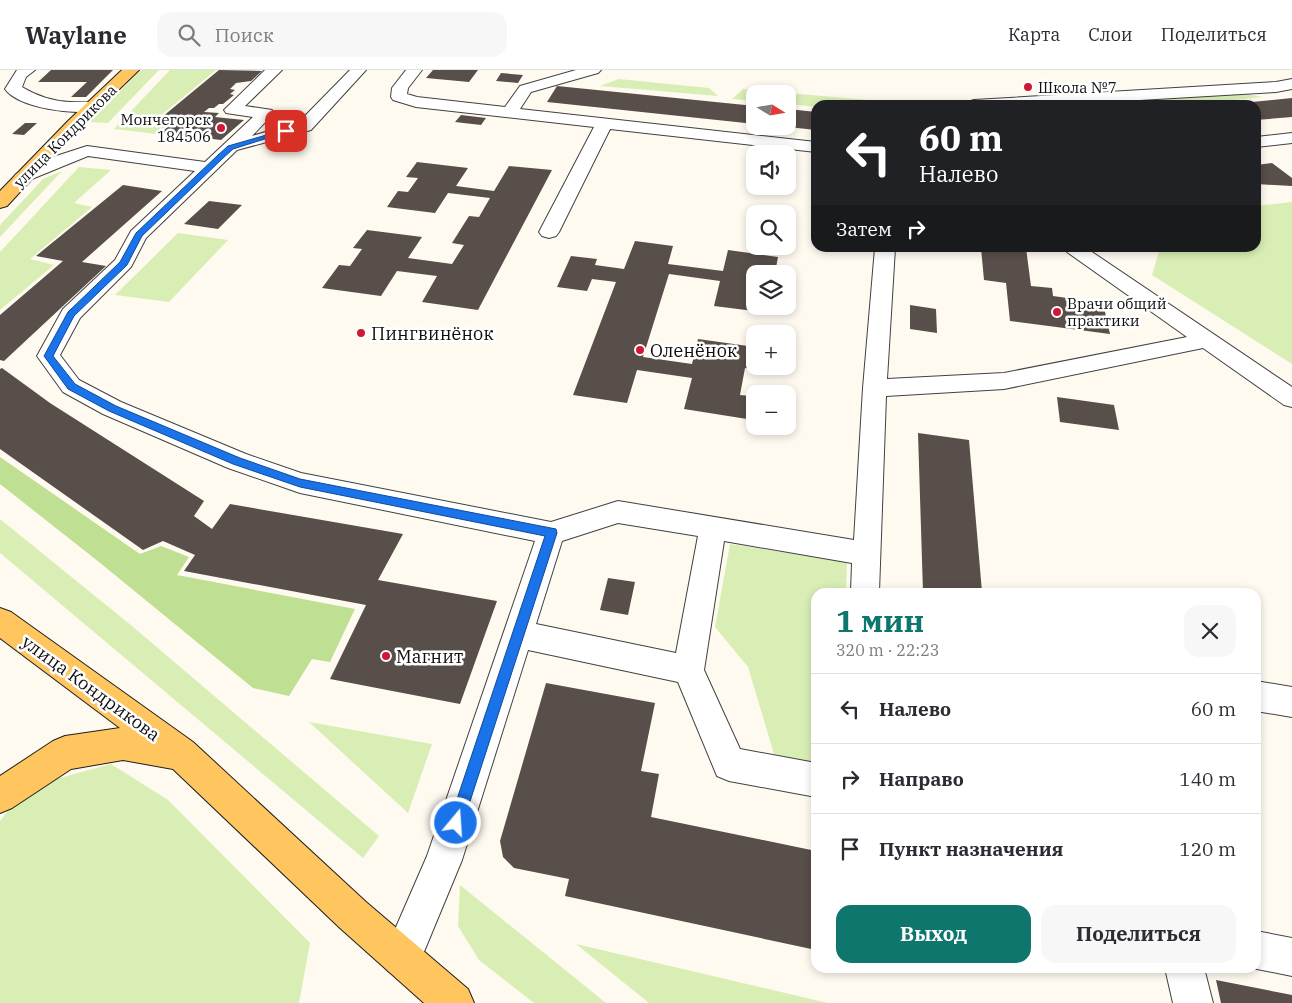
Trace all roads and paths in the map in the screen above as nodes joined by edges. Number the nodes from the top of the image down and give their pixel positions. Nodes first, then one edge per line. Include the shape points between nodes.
1 (26, 70) edge
2 (131, 70) edge
3 (274, 70) edge
4 (358, 70) edge
5 (414, 70) edge
6 (593, 70) edge
7 (1292, 84) edge
8 (1058, 100) edge
9 (9, 105) dead end
10 (56, 106) junction
11 (92, 107) junction
12 (510, 112) junction
13 (604, 124) junction
14 (71, 128) junction
15 (1292, 138) edge
16 (1261, 141) edge
17 (811, 146) edge
18 (230, 148) junction
19 (87, 151) junction
20 (209, 168) junction
21 (22, 178) junction
22 (0, 202) edge
23 (549, 232) dead end
24 (885, 252) edge
25 (1080, 252) edge
26 (1208, 340) junction
27 (875, 388) junction
28 (1292, 398) edge
29 (713, 527) junction
30 (552, 533) junction
31 (867, 554) junction
32 (865, 588) edge
33 (0, 621) edge
34 (517, 634) junction
35 (688, 670) junction
36 (1261, 697) edge
37 (1292, 702) edge
38 (182, 754) junction
39 (811, 779) edge
40 (0, 796) edge
41 (1261, 951) edge
42 (402, 957) junction
43 (1292, 957) edge
44 (1186, 973) edge
45 (454, 1003) edge
46 (1193, 1003) edge

1 - 10 lane via 13,90
2 - 11 main road, улица Кондрикова
3 - 18 lane via 232,110 266,113
4 - 18 lane via 305,126
5 - 12 lane via 400,88 399,97 416,102
6 - 12 lane via 525,89
7 - 8 lane
9 - 10 lane
10 - 11 lane
11 - 14 main road, улица Кондрикова
12 - 13 lane
13 - 17 lane
13 - 23 lane
14 - 19 lane via 75,144
14 - 21 main road, улица Кондрикова
15 - 16 lane
18 - 20 lane
19 - 20 lane
19 - 21 lane
20 - 30 lane via 138,235 124,263 71,314 48,356 71,386 121,412 237,461 300,483
21 - 22 main road, улица Кондрикова
24 - 27 lane
25 - 26 lane
26 - 27 lane via 1004,381
26 - 28 lane
27 - 31 lane
29 - 30 lane via 618,512
29 - 31 lane
29 - 35 lane
30 - 34 lane
31 - 32 lane
33 - 38 main road, улица Кондрикова
34 - 35 lane
34 - 42 lane via 444,860
35 - 39 lane via 729,764
36 - 37 lane
38 - 40 main road via 123,744 65,753
38 - 42 main road, улица Кондрикова
41 - 43 lane
42 - 45 main road, улица Кондрикова
44 - 46 lane

